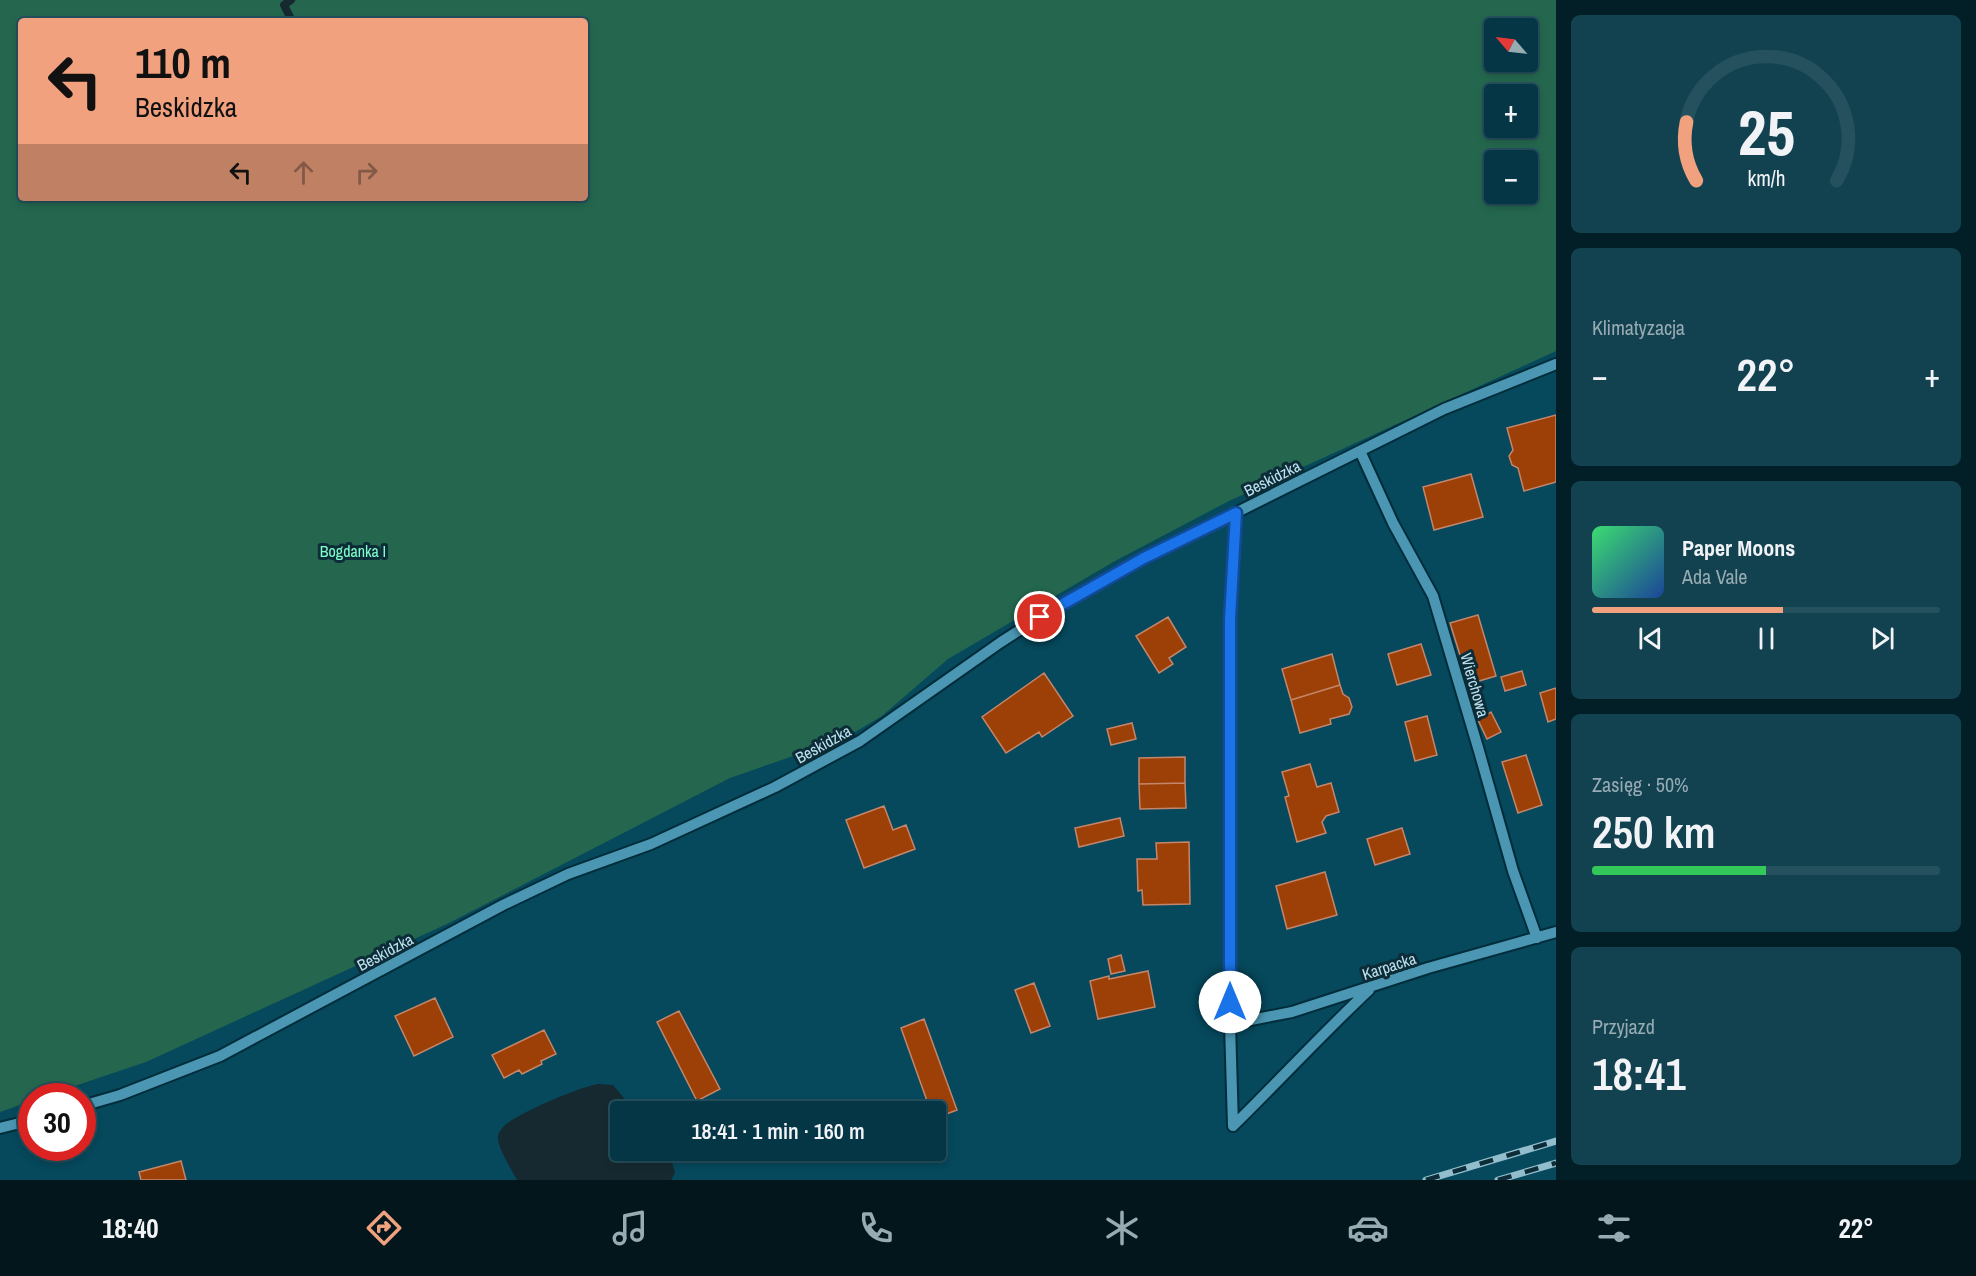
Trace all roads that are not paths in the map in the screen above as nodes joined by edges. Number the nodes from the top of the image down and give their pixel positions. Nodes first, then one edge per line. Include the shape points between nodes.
1 (1556, 363) edge
2 (1360, 451) junction
3 (1236, 513) junction
4 (1556, 932) edge
5 (1537, 938) junction
6 (1371, 987) junction
7 (1230, 1024) junction
8 (96, 1102) edge
9 (18, 1124) edge
10 (0, 1128) edge

1 - 2 street, Beskidzka via 1444,409
2 - 3 street, Beskidzka
2 - 5 street, Wierchowa via 1433,596 1513,871
3 - 7 street via 1230,619
3 - 8 street, Beskidzka via 1144,558 1040,617 860,741 775,787 503,905 220,1056
4 - 5 street, Karpacka
5 - 6 street, Karpacka
6 - 7 street, Karpacka via 1292,1012
6 - 7 street via 1233,1126
9 - 10 street

